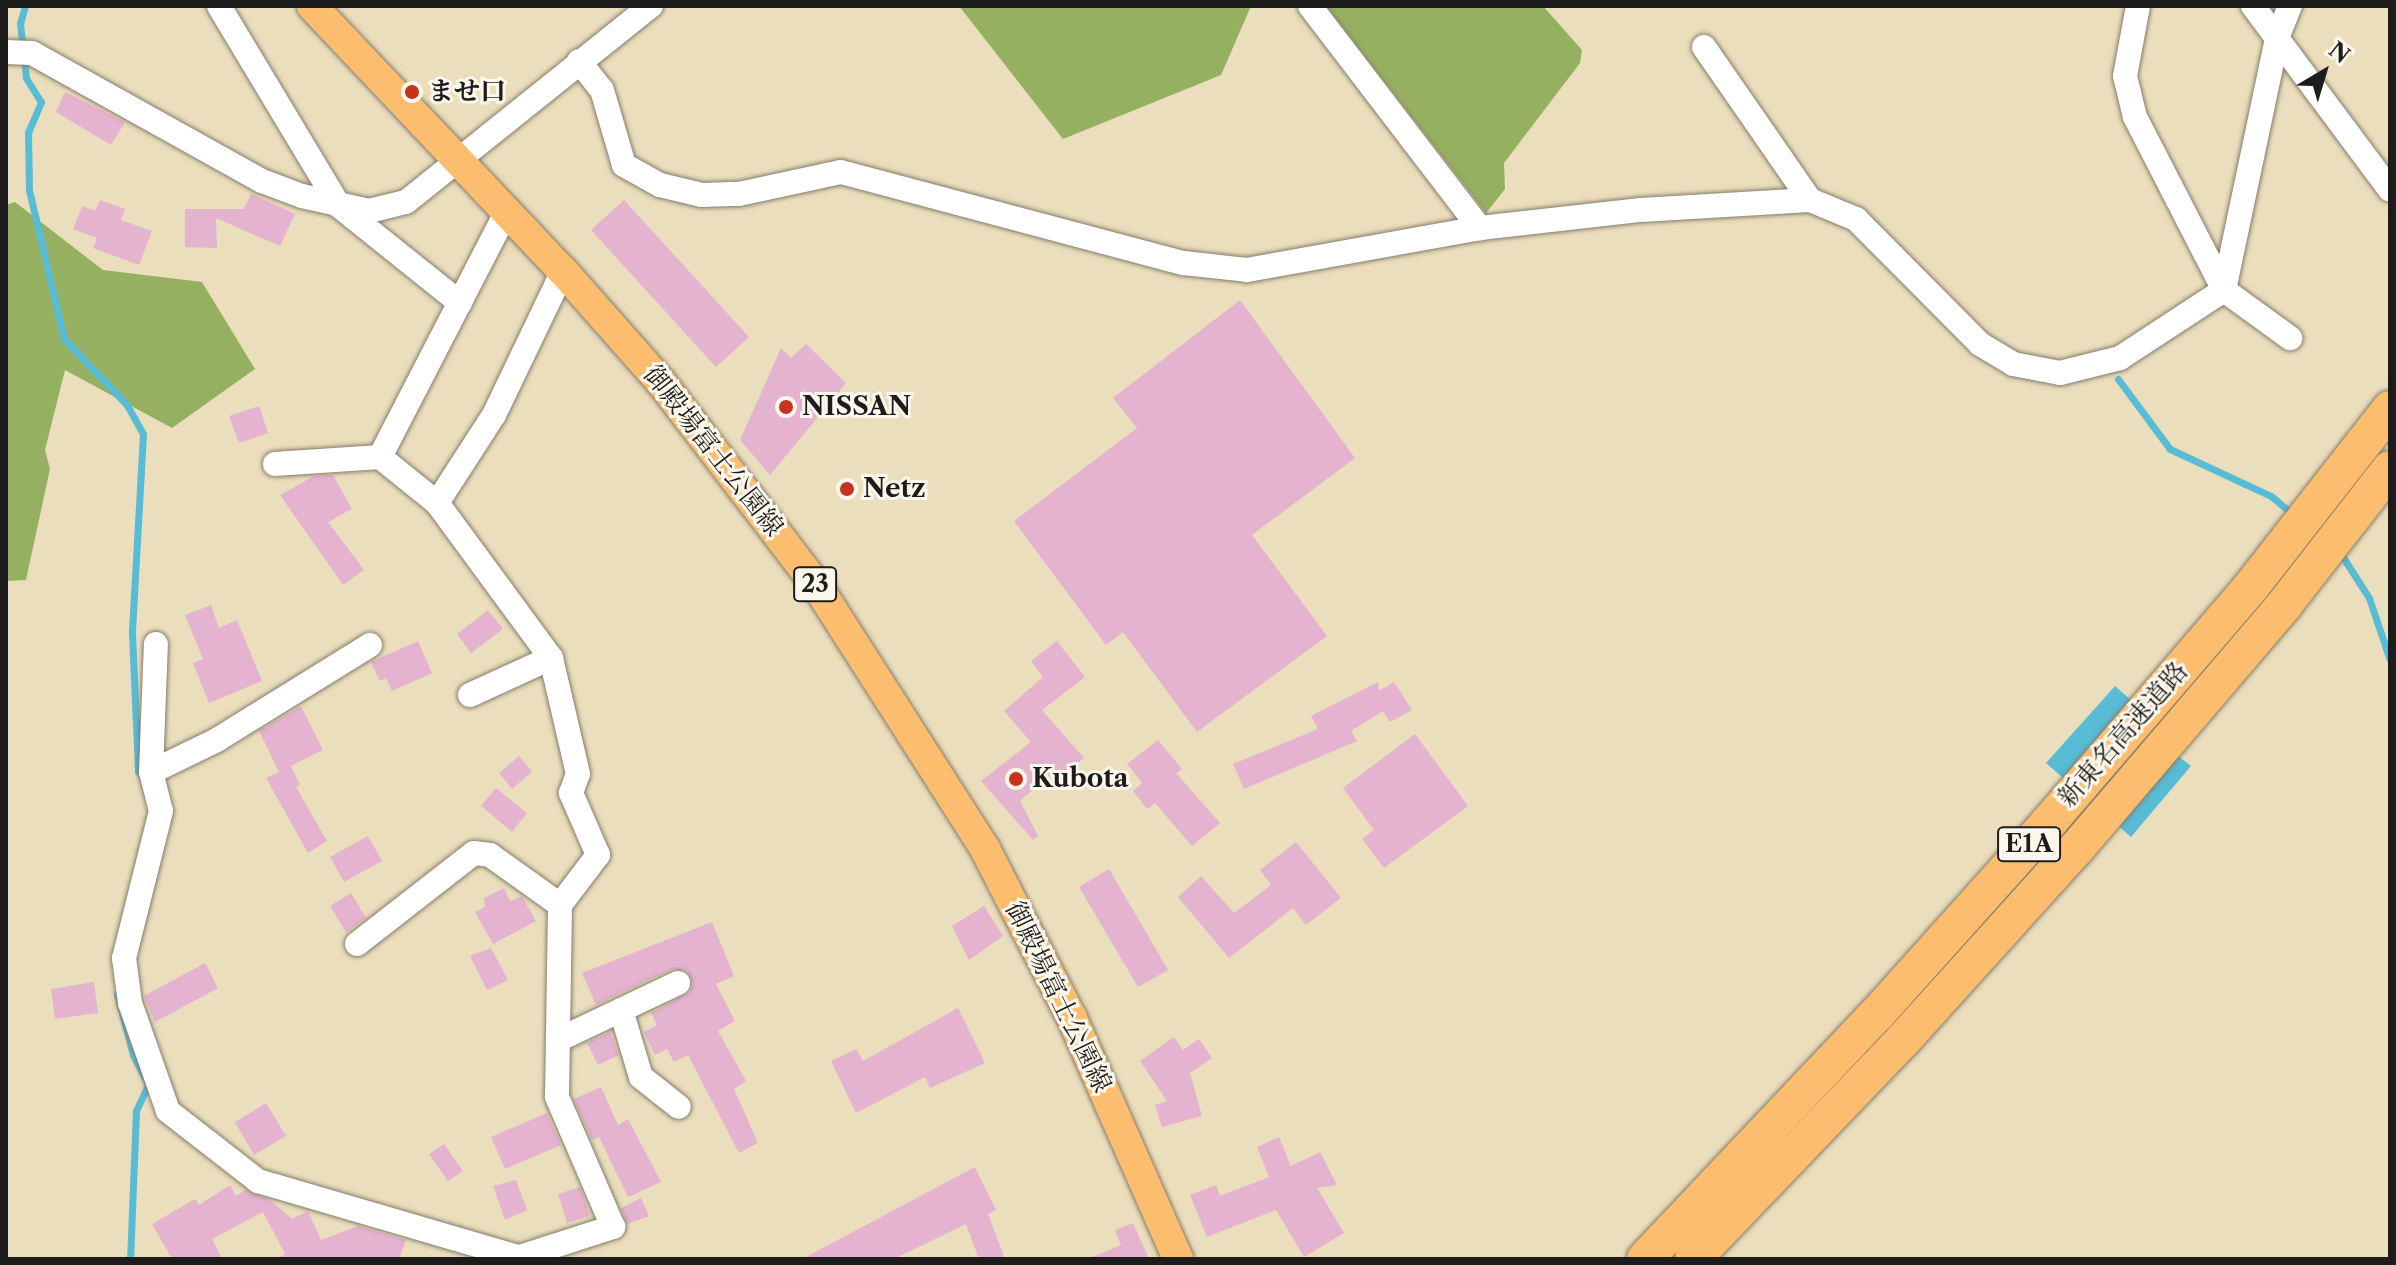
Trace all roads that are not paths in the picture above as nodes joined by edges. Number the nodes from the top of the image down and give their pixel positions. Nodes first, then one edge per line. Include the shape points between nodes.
1 (219, 6) edge
2 (312, 6) edge
3 (651, 6) edge
4 (1310, 6) edge
5 (2138, 6) edge
6 (2253, 6) edge
7 (2290, 6) edge
8 (2277, 38) junction
9 (1704, 47) dead end
10 (7, 50) edge
11 (579, 61) junction
12 (459, 161) junction
13 (2390, 190) edge
14 (1810, 200) junction
15 (339, 206) junction
16 (507, 211) junction
17 (1480, 228) junction
18 (563, 271) junction
19 (2224, 290) junction
20 (460, 303) junction
21 (2290, 338) dead end
22 (2390, 409) edge
23 (380, 457) junction
24 (275, 464) dead end
25 (2390, 469) edge
26 (437, 503) junction
27 (156, 644) dead end
28 (370, 645) dead end
29 (554, 668) junction
30 (470, 695) dead end
31 (151, 772) junction
32 (560, 905) junction
33 (357, 944) dead end
34 (678, 983) dead end
35 (621, 1010) junction
36 (558, 1040) junction
37 (679, 1107) dead end
38 (524, 1258) edge
39 (1178, 1259) edge
40 (1645, 1259) edge
41 (1693, 1259) edge

1 - 15 street
2 - 12 main road, 御殿場富士公園線 / 23
3 - 11 street
4 - 17 street
5 - 19 street via 2125,76 2135,117
6 - 8 street
7 - 8 street
8 - 13 street
8 - 19 street
9 - 14 street
10 - 15 street via 32,53 262,181
11 - 12 street
11 - 17 street via 602,90 624,165 660,185 702,195 739,194 841,172 1184,263 1247,270
12 - 15 street via 406,202 369,211
12 - 16 main road, 御殿場富士公園線 / 23
14 - 17 street via 1641,210
14 - 19 street via 1856,219 1980,344 2013,364 2060,373 2120,358
15 - 20 street
16 - 18 main road, 御殿場富士公園線 / 23
16 - 20 street
18 - 26 street via 494,415
18 - 39 main road, 御殿場富士公園線 / 23 via 742,484 891,696 985,849 1071,1016
19 - 21 street
20 - 23 street
22 - 40 highway, 新東名高速道路 / E1A via 2251,587 2049,822 1877,1014
23 - 24 street
23 - 26 street
25 - 41 highway, 新東名高速道路 / E1A via 2284,605 2075,850 1904,1039
26 - 29 street
27 - 31 street
28 - 31 street via 217,740
29 - 30 street
29 - 32 street via 578,774 571,793 598,855
31 - 38 street via 161,811 124,958 130,1003 168,1111 258,1181
32 - 33 street via 490,855 474,853
32 - 36 street
34 - 35 street
35 - 36 street
35 - 37 street via 641,1077
36 - 38 street via 557,1097 613,1227

